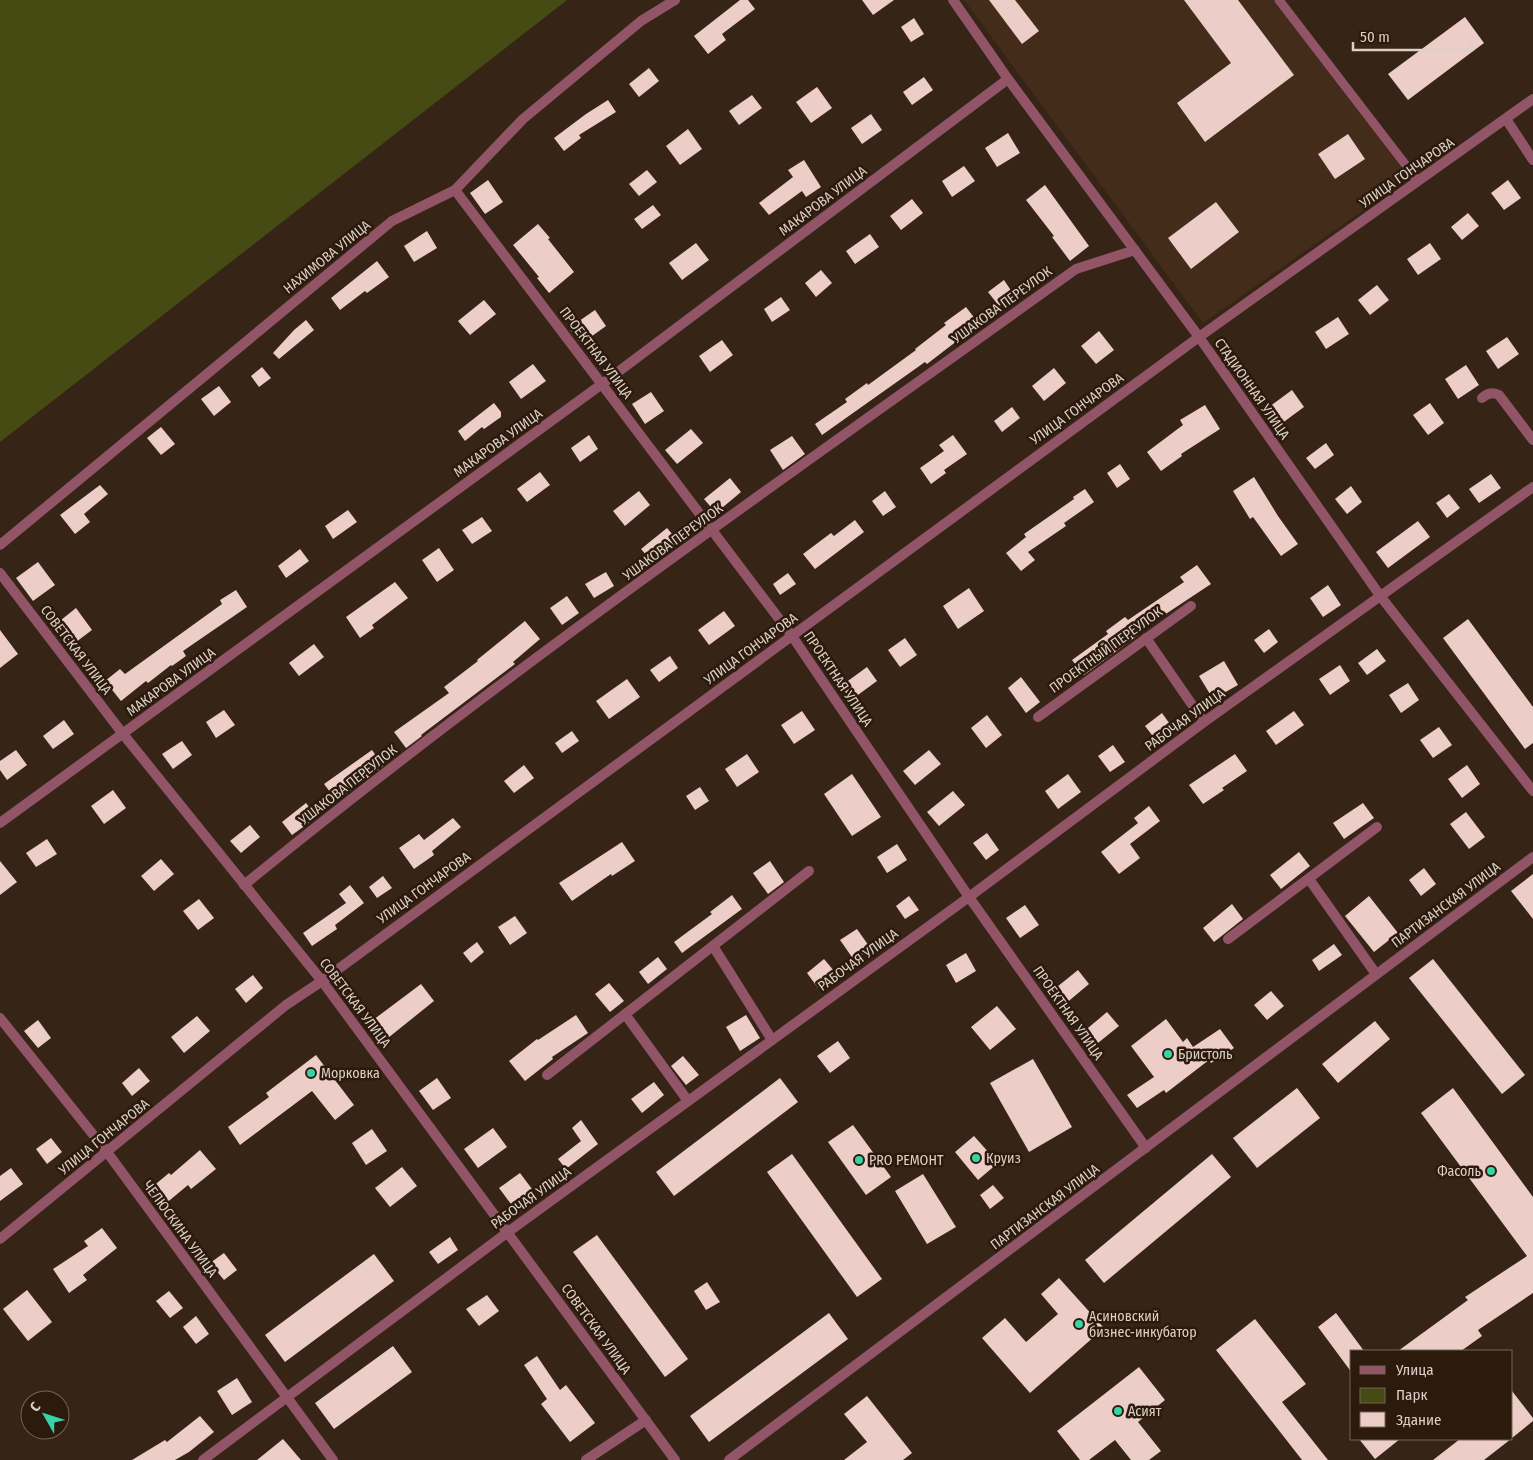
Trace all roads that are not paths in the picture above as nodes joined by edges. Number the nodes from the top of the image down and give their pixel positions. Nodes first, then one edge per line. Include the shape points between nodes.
1 (675, 0) edge
2 (953, 0) edge
3 (1279, 0) edge
4 (1008, 79) junction
5 (1533, 99) edge
6 (1506, 119) junction
7 (1533, 160) edge
8 (1418, 181) junction
9 (456, 190) junction
10 (1135, 250) junction
11 (1199, 337) junction
12 (602, 384) junction
13 (1482, 398) dead end
14 (1533, 440) edge
15 (1533, 487) edge
16 (712, 530) junction
17 (0, 545) edge
18 (0, 573) edge
19 (1381, 597) junction
20 (1191, 606) dead end
21 (792, 636) junction
22 (1146, 638) junction
23 (1038, 717) dead end
24 (1204, 722) junction
25 (123, 734) junction
26 (1531, 784) edge
27 (0, 823) edge
28 (1377, 826) dead end
29 (1533, 857) edge
30 (810, 871) dead end
31 (1309, 879) junction
32 (244, 885) junction
33 (968, 897) junction
34 (1228, 939) dead end
35 (713, 946) junction
36 (1376, 974) junction
37 (322, 980) junction
38 (625, 1014) junction
39 (0, 1018) edge
40 (772, 1040) junction
41 (547, 1075) dead end
42 (688, 1101) junction
43 (1146, 1148) junction
44 (107, 1152) junction
45 (508, 1232) junction
46 (0, 1240) edge
47 (287, 1397) junction
48 (646, 1420) junction
49 (203, 1460) edge
50 (333, 1460) edge
51 (586, 1460) edge
52 (675, 1460) edge
53 (729, 1460) edge

1 - 9 street, НАХИМОВА УЛИЦА via 642,21 522,118
2 - 4 street, СТАДИОННАЯ УЛИЦА
3 - 8 lane
4 - 10 street, СТАДИОННАЯ УЛИЦА
4 - 12 street, МАКАРОВА УЛИЦА
5 - 6 street, УЛИЦА ГОНЧАРОВА
6 - 7 street
6 - 8 street, УЛИЦА ГОНЧАРОВА
8 - 11 street, УЛИЦА ГОНЧАРОВА
9 - 12 street, ПРОЕКТНАЯ УЛИЦА
9 - 17 street, НАХИМОВА УЛИЦА via 392,221
10 - 11 street, СТАДИОННАЯ УЛИЦА
10 - 16 street, УШАКОВА ПЕРЕУЛОК via 1076,269
11 - 19 street, СТАДИОННАЯ УЛИЦА
11 - 21 street, УЛИЦА ГОНЧАРОВА
12 - 16 street, ПРОЕКТНАЯ УЛИЦА
12 - 25 street, МАКАРОВА УЛИЦА
13 - 14 street via 1487,394 1499,395
15 - 19 street, РАБОЧАЯ УЛИЦА
16 - 21 street, ПРОЕКТНАЯ УЛИЦА
16 - 32 street, УШАКОВА ПЕРЕУЛОК via 488,694
18 - 25 street, СОВЕТСКАЯ УЛИЦА
19 - 24 street, РАБОЧАЯ УЛИЦА
19 - 26 street, СТАДИОННАЯ УЛИЦА
20 - 22 street, ПРОЕКТНЫЙ ПЕРЕУЛОК
21 - 33 street, ПРОЕКТНАЯ УЛИЦА
21 - 37 street, УЛИЦА ГОНЧАРОВА
22 - 23 street, ПРОЕКТНЫЙ ПЕРЕУЛОК
22 - 24 street
24 - 33 street, РАБОЧАЯ УЛИЦА
25 - 27 street, МАКАРОВА УЛИЦА
25 - 32 street, СОВЕТСКАЯ УЛИЦА
28 - 31 street
29 - 36 street, ПАРТИЗАНСКАЯ УЛИЦА
30 - 35 street
31 - 34 street
31 - 36 street
32 - 37 street, СОВЕТСКАЯ УЛИЦА
33 - 40 street, РАБОЧАЯ УЛИЦА
33 - 43 street, ПРОЕКТНАЯ УЛИЦА
35 - 38 street
35 - 40 street
36 - 43 street, ПАРТИЗАНСКАЯ УЛИЦА
37 - 44 street, УЛИЦА ГОНЧАРОВА via 286,1005
37 - 45 street, СОВЕТСКАЯ УЛИЦА
38 - 41 street
38 - 42 street
39 - 44 street, ЧЕЛЮСКИНА УЛИЦА
40 - 42 street, РАБОЧАЯ УЛИЦА
42 - 45 street, РАБОЧАЯ УЛИЦА
43 - 53 street, ПАРТИЗАНСКАЯ УЛИЦА
44 - 46 street, УЛИЦА ГОНЧАРОВА
44 - 47 street, ЧЕЛЮСКИНА УЛИЦА
45 - 47 street, РАБОЧАЯ УЛИЦА
45 - 48 street, СОВЕТСКАЯ УЛИЦА
47 - 49 street, РАБОЧАЯ УЛИЦА
47 - 50 street, ЧЕЛЮСКИНА УЛИЦА
48 - 51 street
48 - 52 street, СОВЕТСКАЯ УЛИЦА

